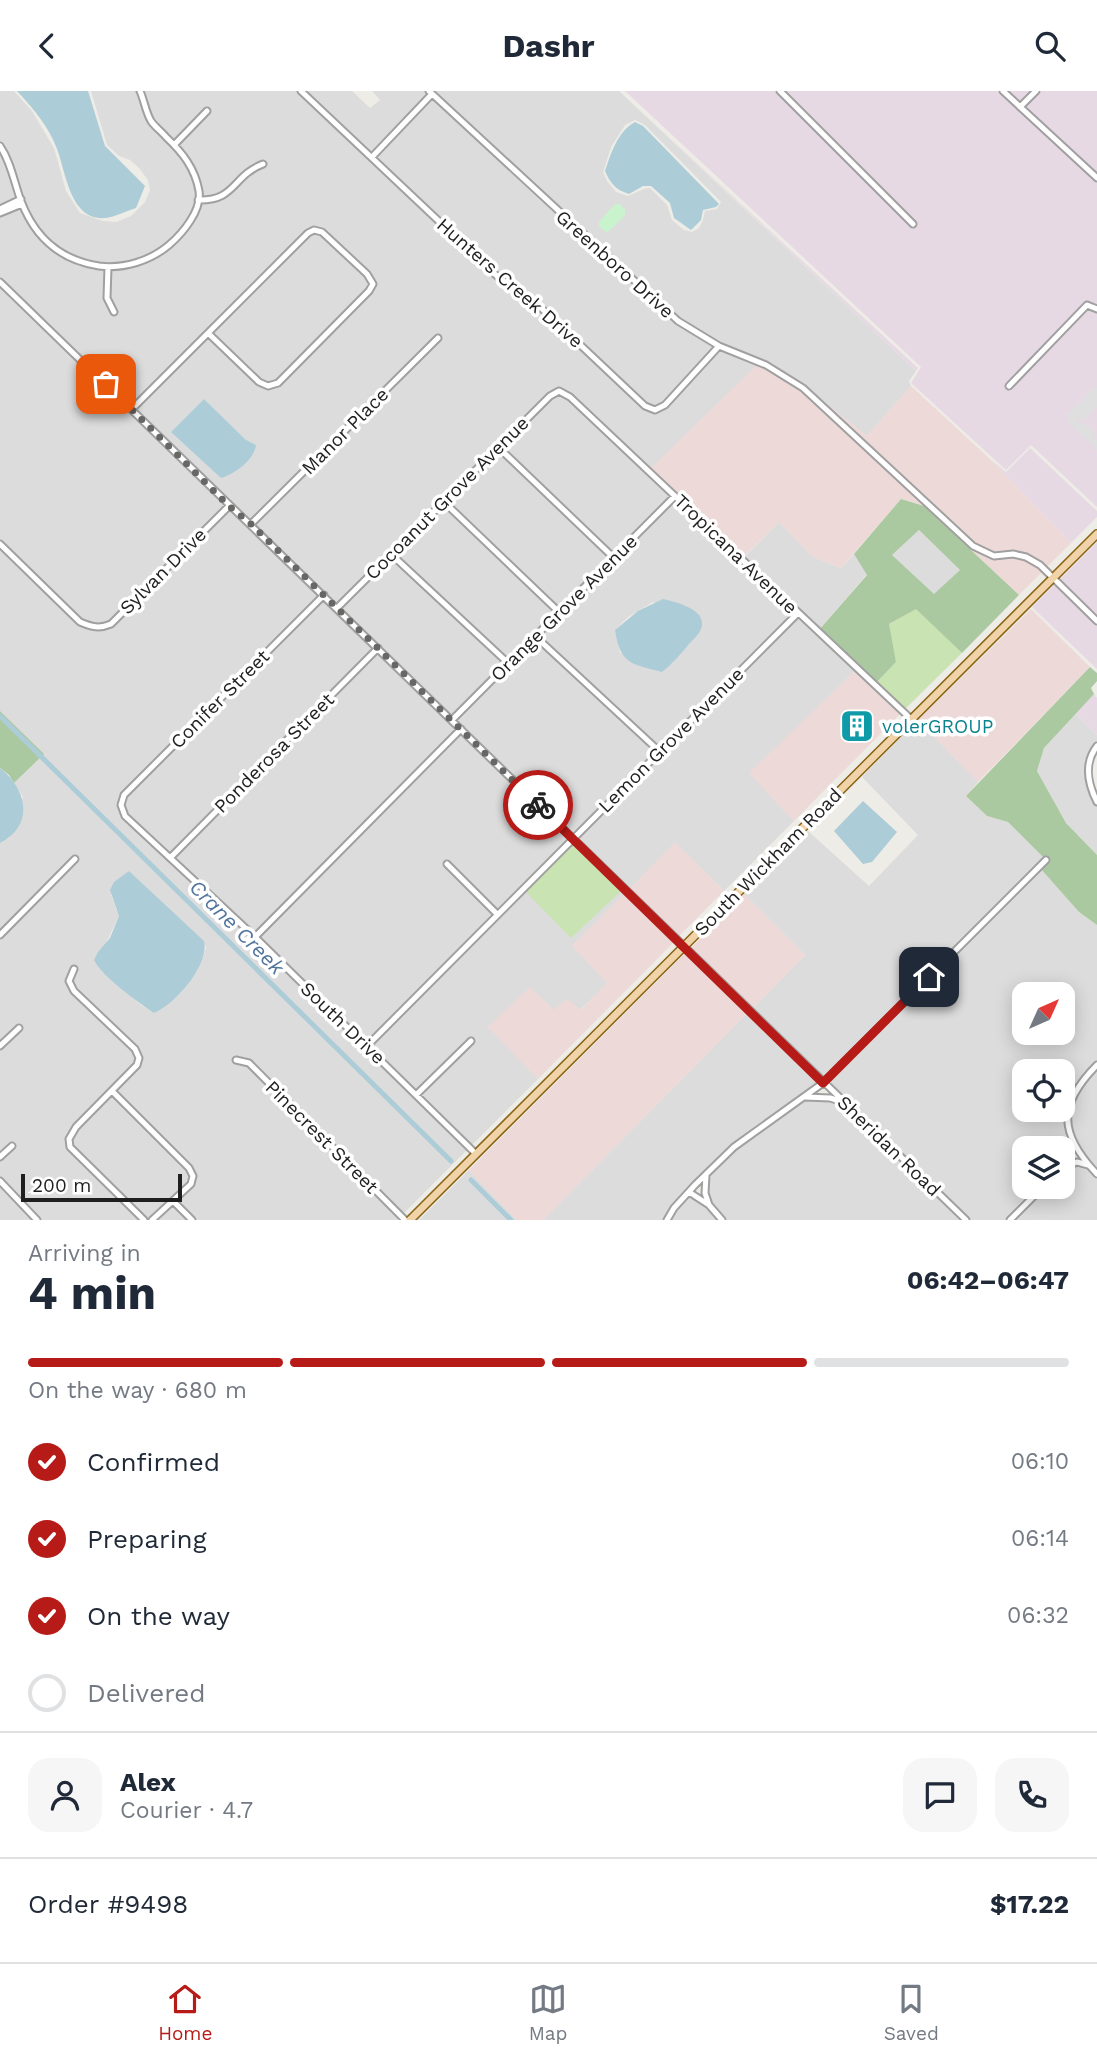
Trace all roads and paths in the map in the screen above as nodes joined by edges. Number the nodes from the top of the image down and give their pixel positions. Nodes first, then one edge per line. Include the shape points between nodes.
1 (141, 91) edge
2 (301, 91) edge
3 (780, 91) edge
4 (1003, 91) edge
5 (1037, 91) edge
6 (430, 92) edge
7 (1020, 107) junction
8 (207, 111) dead end
9 (174, 145) junction
10 (0, 146) edge
11 (372, 157) junction
12 (263, 164) dead end
13 (1097, 178) edge
14 (198, 200) junction
15 (22, 202) junction
16 (0, 211) edge
17 (913, 224) dead end
18 (108, 267) junction
19 (0, 282) edge
20 (1097, 309) edge
21 (114, 312) dead end
22 (208, 333) junction
23 (438, 338) dead end
24 (719, 347) junction
25 (1009, 386) dead end
26 (559, 391) joint
27 (132, 409) junction
28 (498, 447) junction
29 (675, 496) junction
30 (443, 501) junction
31 (229, 506) junction
32 (251, 524) junction
33 (1097, 534) edge
34 (0, 544) edge
35 (391, 554) junction
36 (614, 558) junction
37 (1052, 578) junction
38 (324, 595) junction
39 (337, 608) junction
40 (559, 612) junction
41 (798, 613) junction
42 (1097, 621) edge
43 (535, 636) junction
44 (378, 648) junction
45 (508, 663) junction
46 (911, 719) junction
47 (452, 720) junction
48 (461, 729) junction
49 (1097, 746) edge
50 (659, 751) junction
51 (1097, 802) edge
52 (121, 805) joint
53 (573, 838) junction
54 (170, 858) junction
55 (75, 859) dead end
56 (1046, 860) dead end
57 (447, 864) dead end
58 (497, 914) junction
59 (0, 935) edge
60 (255, 937) junction
61 (685, 946) junction
62 (74, 969) dead end
63 (19, 1028) dead end
64 (471, 1041) dead end
65 (0, 1046) edge
66 (367, 1046) junction
67 (236, 1060) dead end
68 (1097, 1065) edge
69 (823, 1083) junction
70 (112, 1091) junction
71 (416, 1095) junction
72 (805, 1097) junction
73 (844, 1103) junction
74 (1071, 1136) edge
75 (12, 1146) dead end
76 (1075, 1147) edge
77 (476, 1154) junction
78 (0, 1157) edge
79 (1075, 1163) edge
80 (1088, 1165) junction
81 (706, 1174) junction
82 (1097, 1174) edge
83 (0, 1181) edge
84 (689, 1192) junction
85 (1031, 1199) edge
86 (174, 1202) junction
87 (709, 1205) junction
88 (37, 1220) edge
89 (144, 1220) edge
90 (152, 1220) edge
91 (192, 1220) edge
92 (407, 1220) edge
93 (667, 1220) edge
94 (722, 1220) edge
95 (966, 1220) edge
96 (1010, 1220) edge

1 - 9 street via 151,121
2 - 11 street, Hunters Creek Drive
3 - 17 street
4 - 7 street
5 - 7 street
6 - 11 street
6 - 24 street, Greenboro Drive via 660,307
7 - 13 street
8 - 9 street
9 - 14 street via 187,157 200,193
10 - 15 street
11 - 24 street, Hunters Creek Drive via 498,277 538,305 645,406 655,410 665,404
12 - 14 street via 252,168 220,198
14 - 18 street via 181,235 156,256
15 - 16 street
15 - 18 street via 41,238 65,256
18 - 21 street via 107,298
19 - 27 street, Sheridan Road
20 - 25 street via 1087,305
22 - 22 street via 314,230 322,232 373,283 278,383 268,386 259,382
22 - 27 street
23 - 32 street, Manor Place
24 - 37 street, Greenboro Drive via 766,365 803,389 974,546 994,556 1026,557
26 - 28 street, Cocoanut Grove Avenue
26 - 29 street, Tropicana Avenue
27 - 31 street, Sheridan Road
28 - 30 street, Cocoanut Grove Avenue
28 - 36 street
29 - 36 street, Orange Grove Avenue
29 - 41 street, Tropicana Avenue
30 - 35 street, Cocoanut Grove Avenue
30 - 40 street
31 - 32 street, Sheridan Road
31 - 34 street, Sylvan Drive via 104,627 80,622
32 - 38 street, Sheridan Road
33 - 37 main road, South Wickham Road
35 - 39 street, Cocoanut Grove Avenue
35 - 45 street
36 - 40 street, Orange Grove Avenue
37 - 42 street, Greenboro Drive
37 - 46 main road, South Wickham Road
38 - 39 street, Sheridan Road
38 - 52 street, Conifer Street via 124,795
39 - 44 street, Sheridan Road
40 - 43 street, Orange Grove Avenue
41 - 46 street, Tropicana Avenue
41 - 50 street, Lemon Grove Avenue
43 - 45 street, Orange Grove Avenue
43 - 50 street
44 - 47 street, Sheridan Road
44 - 54 street, Ponderosa Street
45 - 47 street, Orange Grove Avenue
46 - 61 main road, South Wickham Road
47 - 48 street, Sheridan Road
48 - 53 street, Sheridan Road
48 - 60 street
49 - 51 street via 1088,766
50 - 53 street, Lemon Grove Avenue
52 - 54 street, South Drive via 125,816
53 - 58 street, Lemon Grove Avenue
53 - 61 street, Sheridan Road
54 - 60 street, South Drive
55 - 59 street
56 - 69 street
57 - 58 street
58 - 66 street, Lemon Grove Avenue
60 - 66 street, South Drive
61 - 69 street, Sheridan Road
61 - 77 main road, South Wickham Road
62 - 70 street via 69,981 74,991 139,1058
63 - 65 street
64 - 71 street
66 - 71 street, South Drive
67 - 92 street, Pinecrest Street via 249,1063
68 - 74 street via 1074,1093 1067,1121
69 - 72 street
69 - 73 street, Sheridan Road
70 - 86 street via 189,1168 191,1184
70 - 89 street via 76,1127 70,1147
71 - 77 street, South Drive
72 - 73 street
72 - 81 street via 734,1147
73 - 95 street, Sheridan Road
75 - 78 street
76 - 80 street
77 - 92 main road, South Wickham Road
79 - 80 street
80 - 82 street
81 - 84 street
81 - 87 street
83 - 88 street
84 - 87 street
84 - 93 street
85 - 96 street
86 - 90 street
86 - 91 street
87 - 94 street

